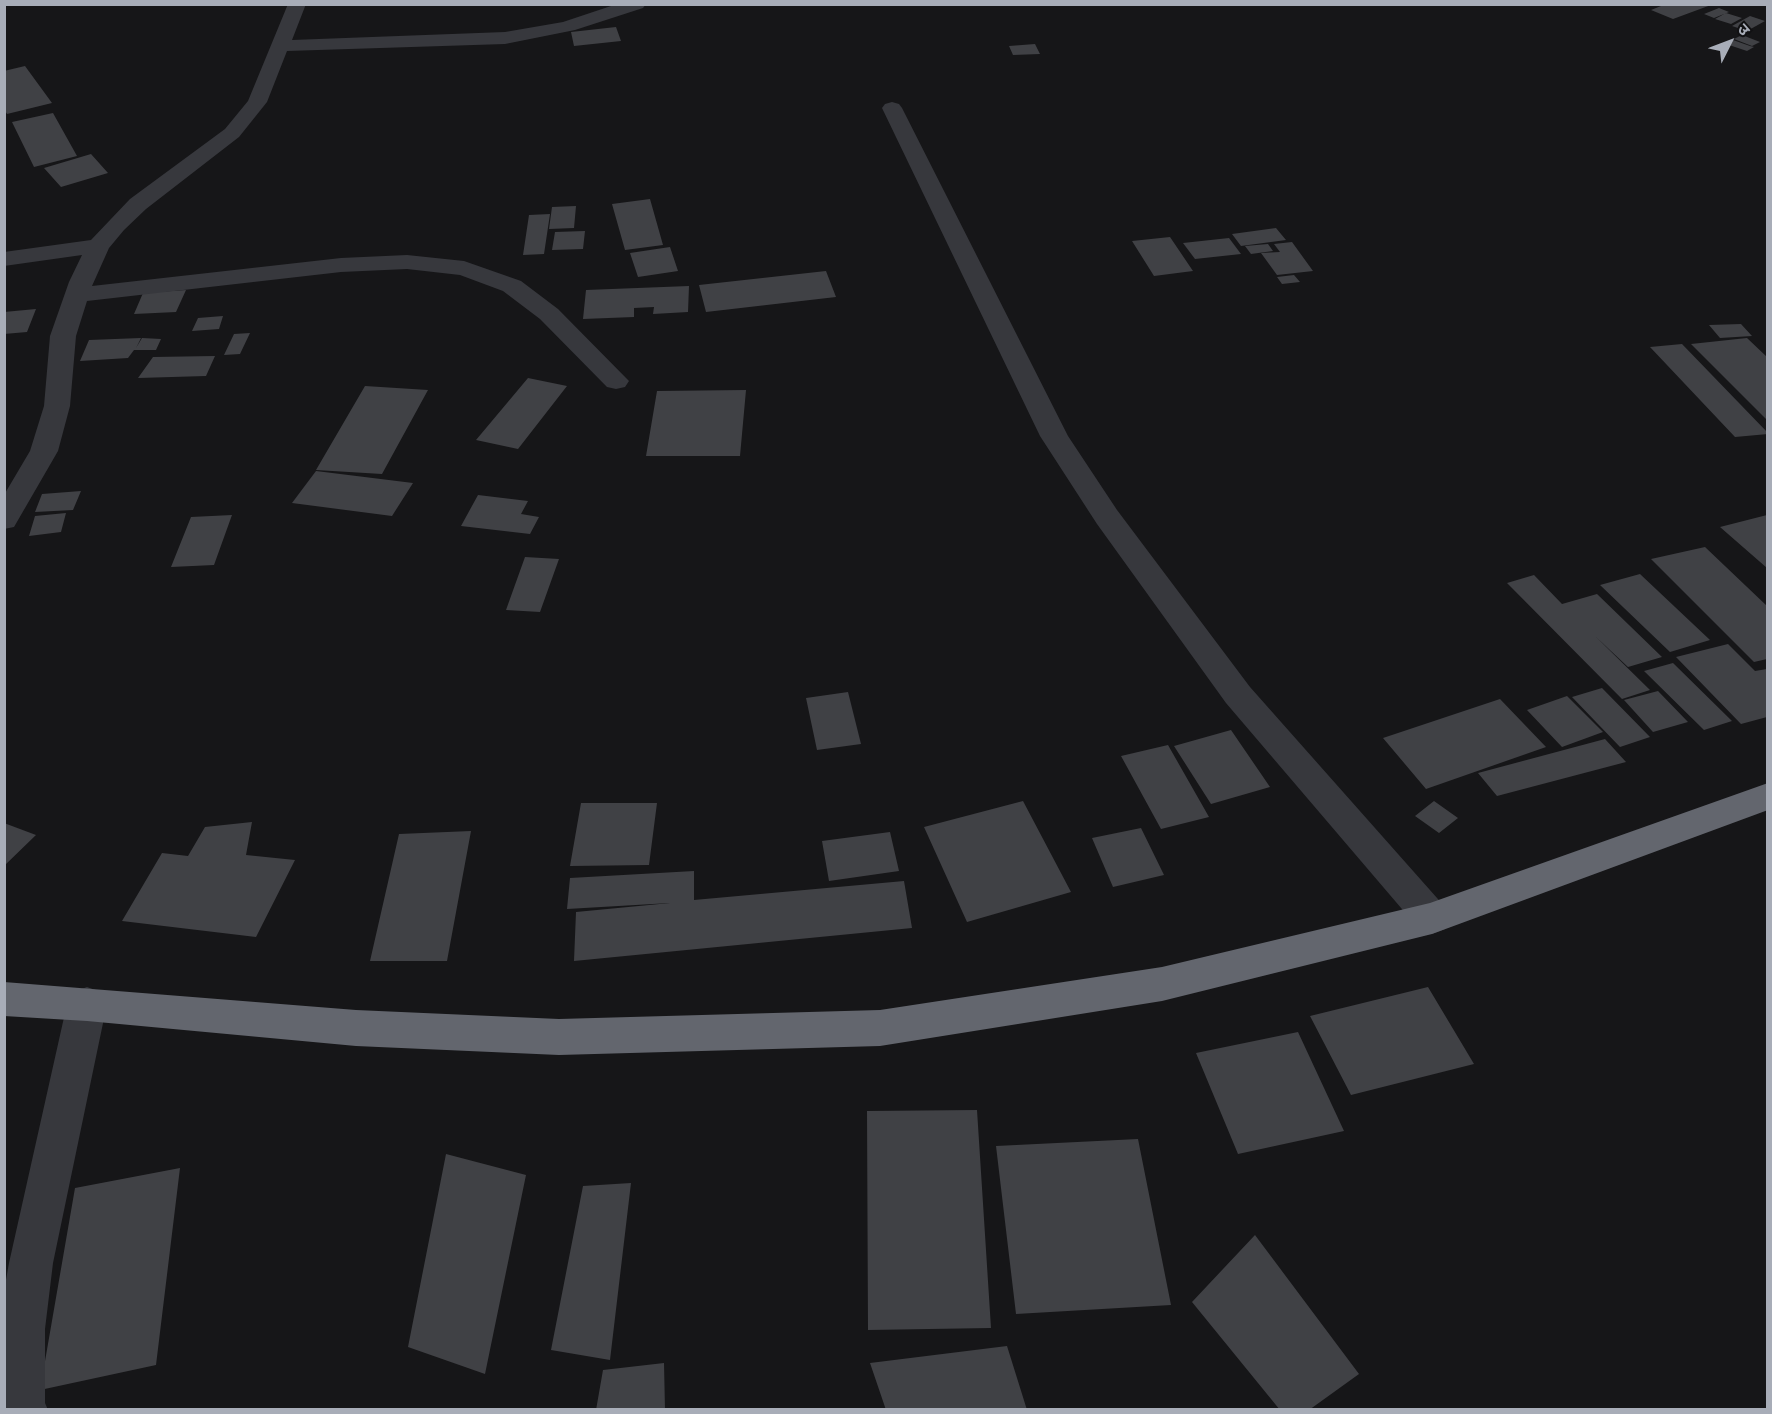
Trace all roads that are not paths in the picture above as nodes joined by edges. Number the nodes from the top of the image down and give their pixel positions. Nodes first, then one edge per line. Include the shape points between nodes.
1 (297, 4) edge
2 (637, 4) edge
3 (281, 46) junction
4 (892, 108) dead end
5 (98, 246) junction
6 (4, 259) edge
7 (77, 295) junction
8 (616, 381) dead end
9 (4, 520) edge
10 (1767, 796) edge
11 (1432, 918) junction
12 (4, 999) edge
13 (87, 1004) junction
14 (24, 1410) edge

1 - 3 street
2 - 3 street via 538,33 505,38
3 - 5 street via 257,102 232,133 138,204
4 - 11 street via 1054,436 1134,554 1238,695
5 - 6 street
5 - 7 street
7 - 8 street via 341,265 406,262 464,268 512,286 549,314
7 - 9 street via 63,336 57,406 44,451
10 - 11 highway
11 - 13 highway via 1162,984 880,1028 559,1037 356,1028
12 - 13 highway
13 - 14 street via 31,1263 22,1329

